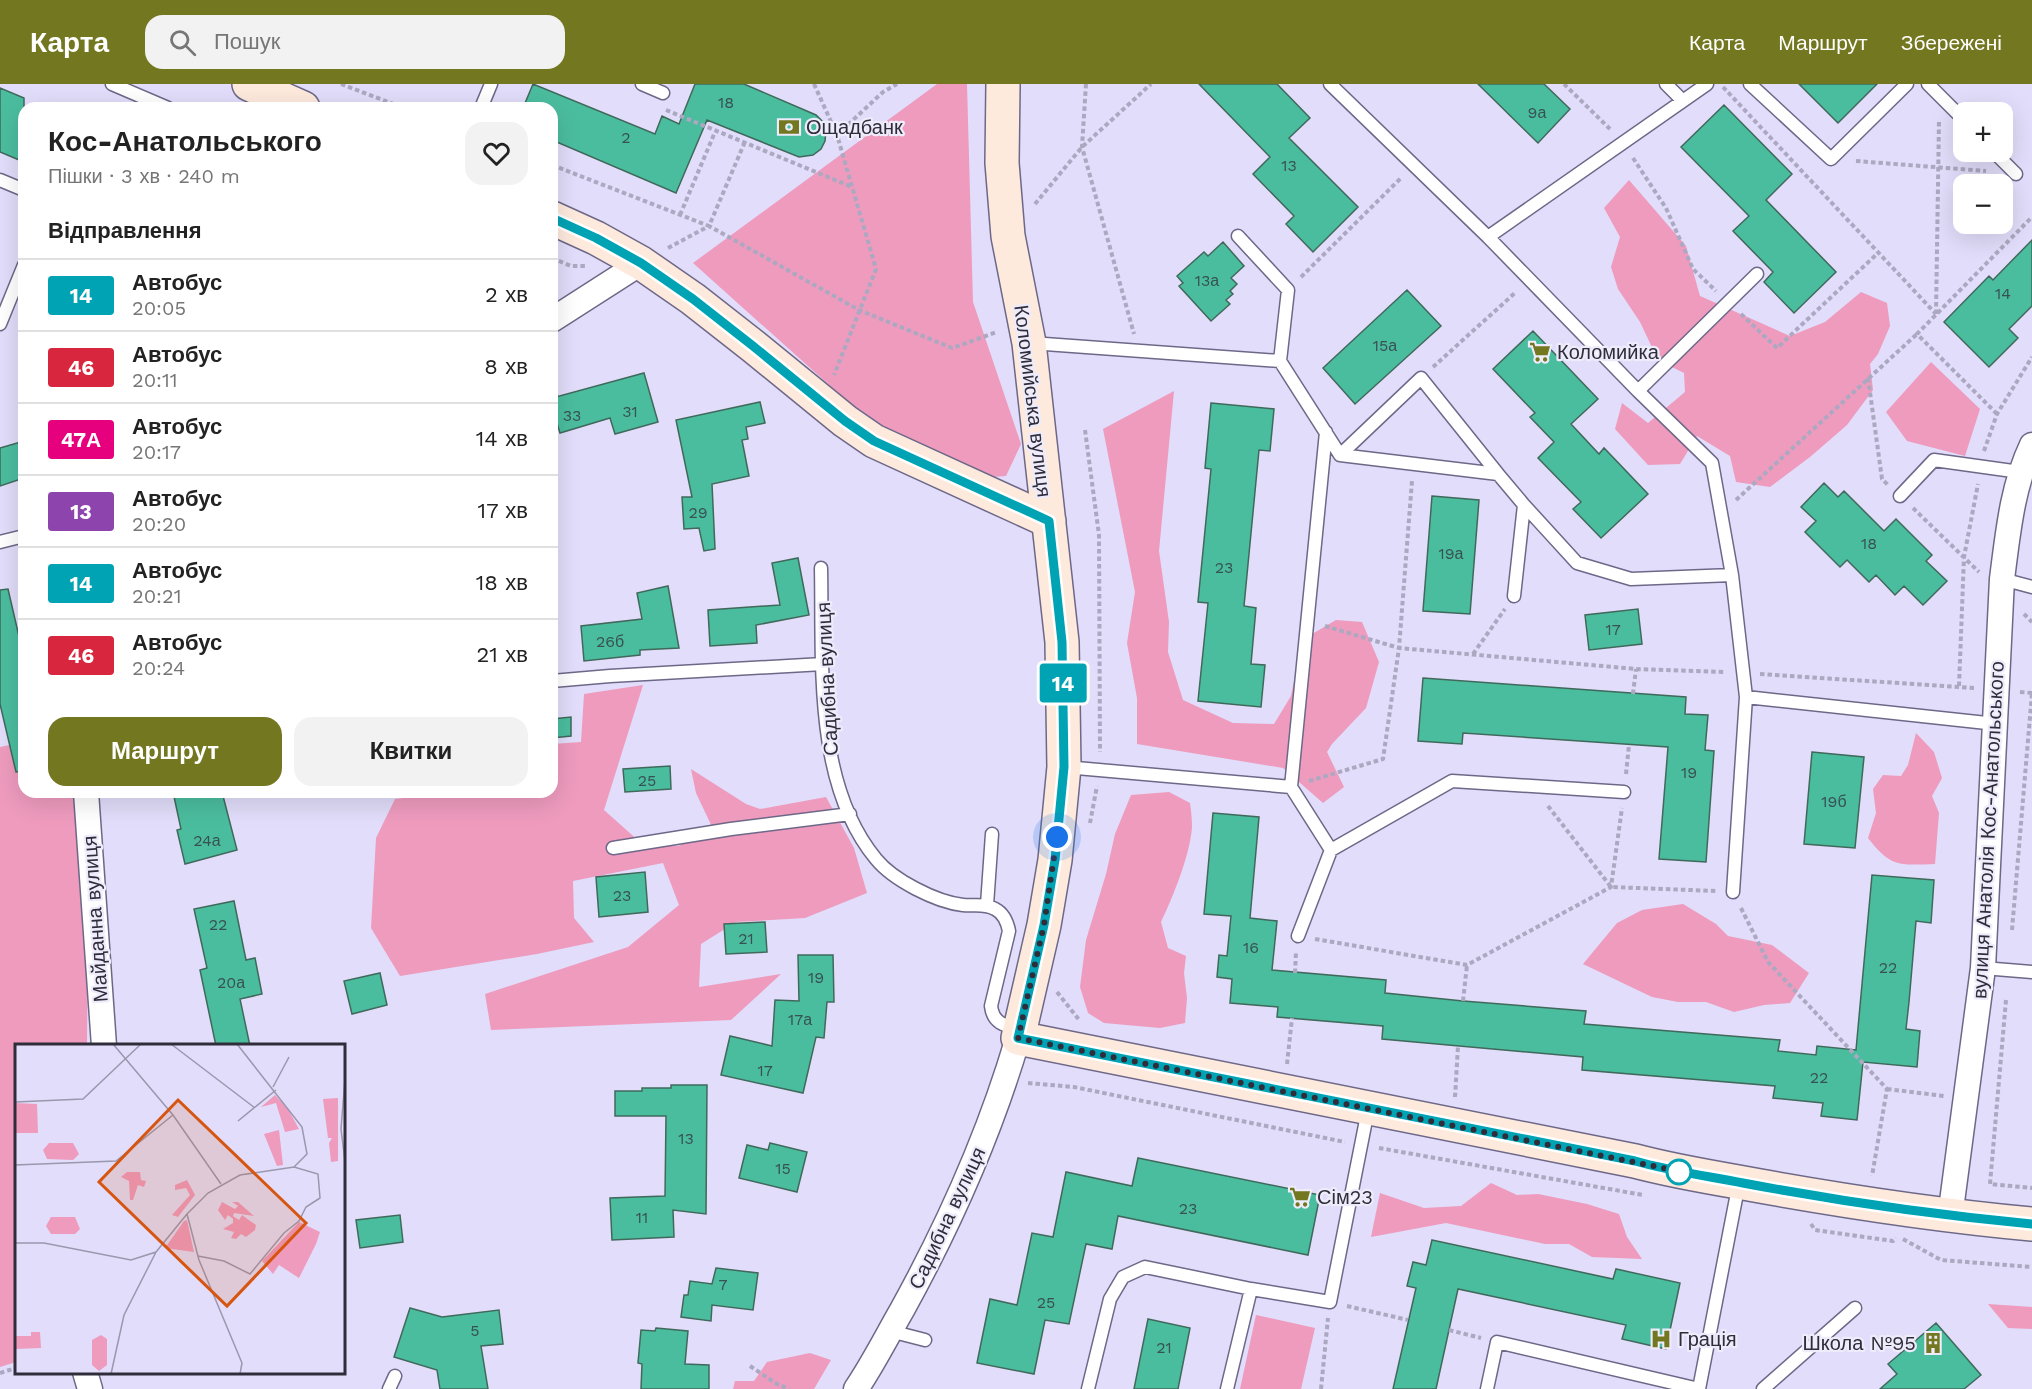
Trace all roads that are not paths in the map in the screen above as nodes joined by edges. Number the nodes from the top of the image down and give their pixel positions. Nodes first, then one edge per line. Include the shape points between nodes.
1 (112, 84) edge
2 (249, 84) edge
3 (491, 84) edge
4 (642, 84) edge
5 (1003, 84) edge
6 (1330, 84) edge
7 (1666, 84) edge
8 (1707, 84) edge
9 (1750, 84) edge
10 (1907, 84) edge
11 (1928, 84) edge
12 (663, 93) road end
13 (1683, 101) junction
14 (154, 102) edge
15 (290, 102) edge
16 (484, 102) edge
17 (1953, 109) edge
18 (2004, 162) edge
19 (2016, 174) road end
20 (0, 180) edge
21 (18, 188) edge
22 (558, 221) edge
23 (1238, 236) dead end
24 (1488, 237) junction
25 (641, 263) junction
26 (1757, 274) dead end
27 (18, 280) edge
28 (558, 316) edge
29 (0, 324) edge
30 (1029, 343) junction
31 (1280, 361) junction
32 (1638, 391) junction
33 (1326, 432) junction
34 (2032, 445) edge
35 (1340, 456) junction
36 (2020, 472) junction
37 (1498, 474) junction
38 (1900, 496) dead end
39 (1524, 506) junction
40 (1049, 521) junction
41 (18, 538) edge
42 (0, 542) edge
43 (821, 568) dead end
44 (1732, 574) junction
45 (2002, 579) junction
46 (2032, 587) edge
47 (1514, 596) road end
48 (824, 664) junction
49 (558, 680) edge
50 (1746, 697) junction
51 (1996, 724) junction
52 (1064, 767) junction
53 (1291, 787) junction
54 (1624, 792) road end
55 (86, 798) edge
56 (850, 814) junction
57 (992, 834) dead end
58 (614, 848) dead end
59 (1331, 850) junction
60 (1733, 892) road end
61 (987, 905) junction
62 (1298, 936) road end
63 (1983, 968) junction
64 (2032, 972) edge
65 (1019, 1033) junction
66 (104, 1044) edge
67 (1368, 1108) junction
68 (1739, 1182) junction
69 (1950, 1217) junction
70 (2032, 1224) edge
71 (1251, 1289) junction
72 (1855, 1308) dead end
73 (890, 1331) junction
74 (925, 1340) dead end
75 (86, 1374) edge
76 (395, 1376) dead end
77 (90, 1389) edge
78 (389, 1389) edge
79 (856, 1389) edge
80 (1088, 1389) edge
81 (1227, 1389) edge
82 (1487, 1389) edge
83 (1699, 1389) edge
84 (1763, 1389) edge

1 - 14 lane
2 - 15 street
3 - 16 lane
4 - 12 lane
5 - 30 street, Коломийська вулиця via 1002,163 1008,236
6 - 24 lane
7 - 13 lane
8 - 13 lane
9 - 10 lane via 1831,159
11 - 17 lane
13 - 24 lane
18 - 19 lane
20 - 21 lane
22 - 25 street
23 - 31 lane via 1288,290
24 - 32 lane
25 - 28 street
25 - 40 street via 874,441
26 - 32 lane
27 - 29 lane
30 - 31 lane
30 - 40 street, Коломийська вулиця
31 - 33 lane
32 - 44 lane via 1712,463
33 - 35 lane
33 - 53 lane
34 - 36 street, вулиця Анатолія Кос-Анатольського
35 - 37 lane
35 - 37 lane via 1421,378
36 - 38 lane via 1934,460
36 - 45 street, вулиця Анатолія Кос-Анатольського
37 - 39 lane
39 - 44 lane via 1577,563 1631,579
39 - 47 lane
40 - 52 street, Коломийська вулиця via 1062,642
41 - 42 lane
43 - 48 lane, Садибна вулиця
44 - 50 lane
45 - 46 lane
45 - 51 street, вулиця Анатолія Кос-Анатольського
48 - 49 lane
48 - 56 lane, Садибна вулиця via 825,730 832,765
50 - 51 lane
50 - 60 lane
51 - 63 street, вулиця Анатолія Кос-Анатольського
52 - 53 lane
52 - 65 street, Коломийська вулиця via 1055,860
53 - 59 lane
54 - 59 lane via 1452,781
55 - 66 street, Майданна вулиця
56 - 58 lane
56 - 61 lane, Садибна вулиця via 877,861 896,876 927,894 962,904
57 - 61 lane
59 - 62 lane
61 - 65 lane via 1002,914 1009,931 992,1015
63 - 64 lane
63 - 69 street, вулиця Анатолія Кос-Анатольського
65 - 67 street
65 - 73 street, Садибна вулиця via 1006,1082 976,1160 928,1263
67 - 68 street
67 - 71 lane via 1330,1302
68 - 69 street
68 - 83 lane
69 - 70 street
71 - 80 lane via 1145,1267 1123,1277 1110,1299
71 - 81 lane
72 - 84 lane
73 - 74 lane
73 - 79 street, Садибна вулиця
75 - 77 street
76 - 78 lane
82 - 83 lane via 1497,1342

